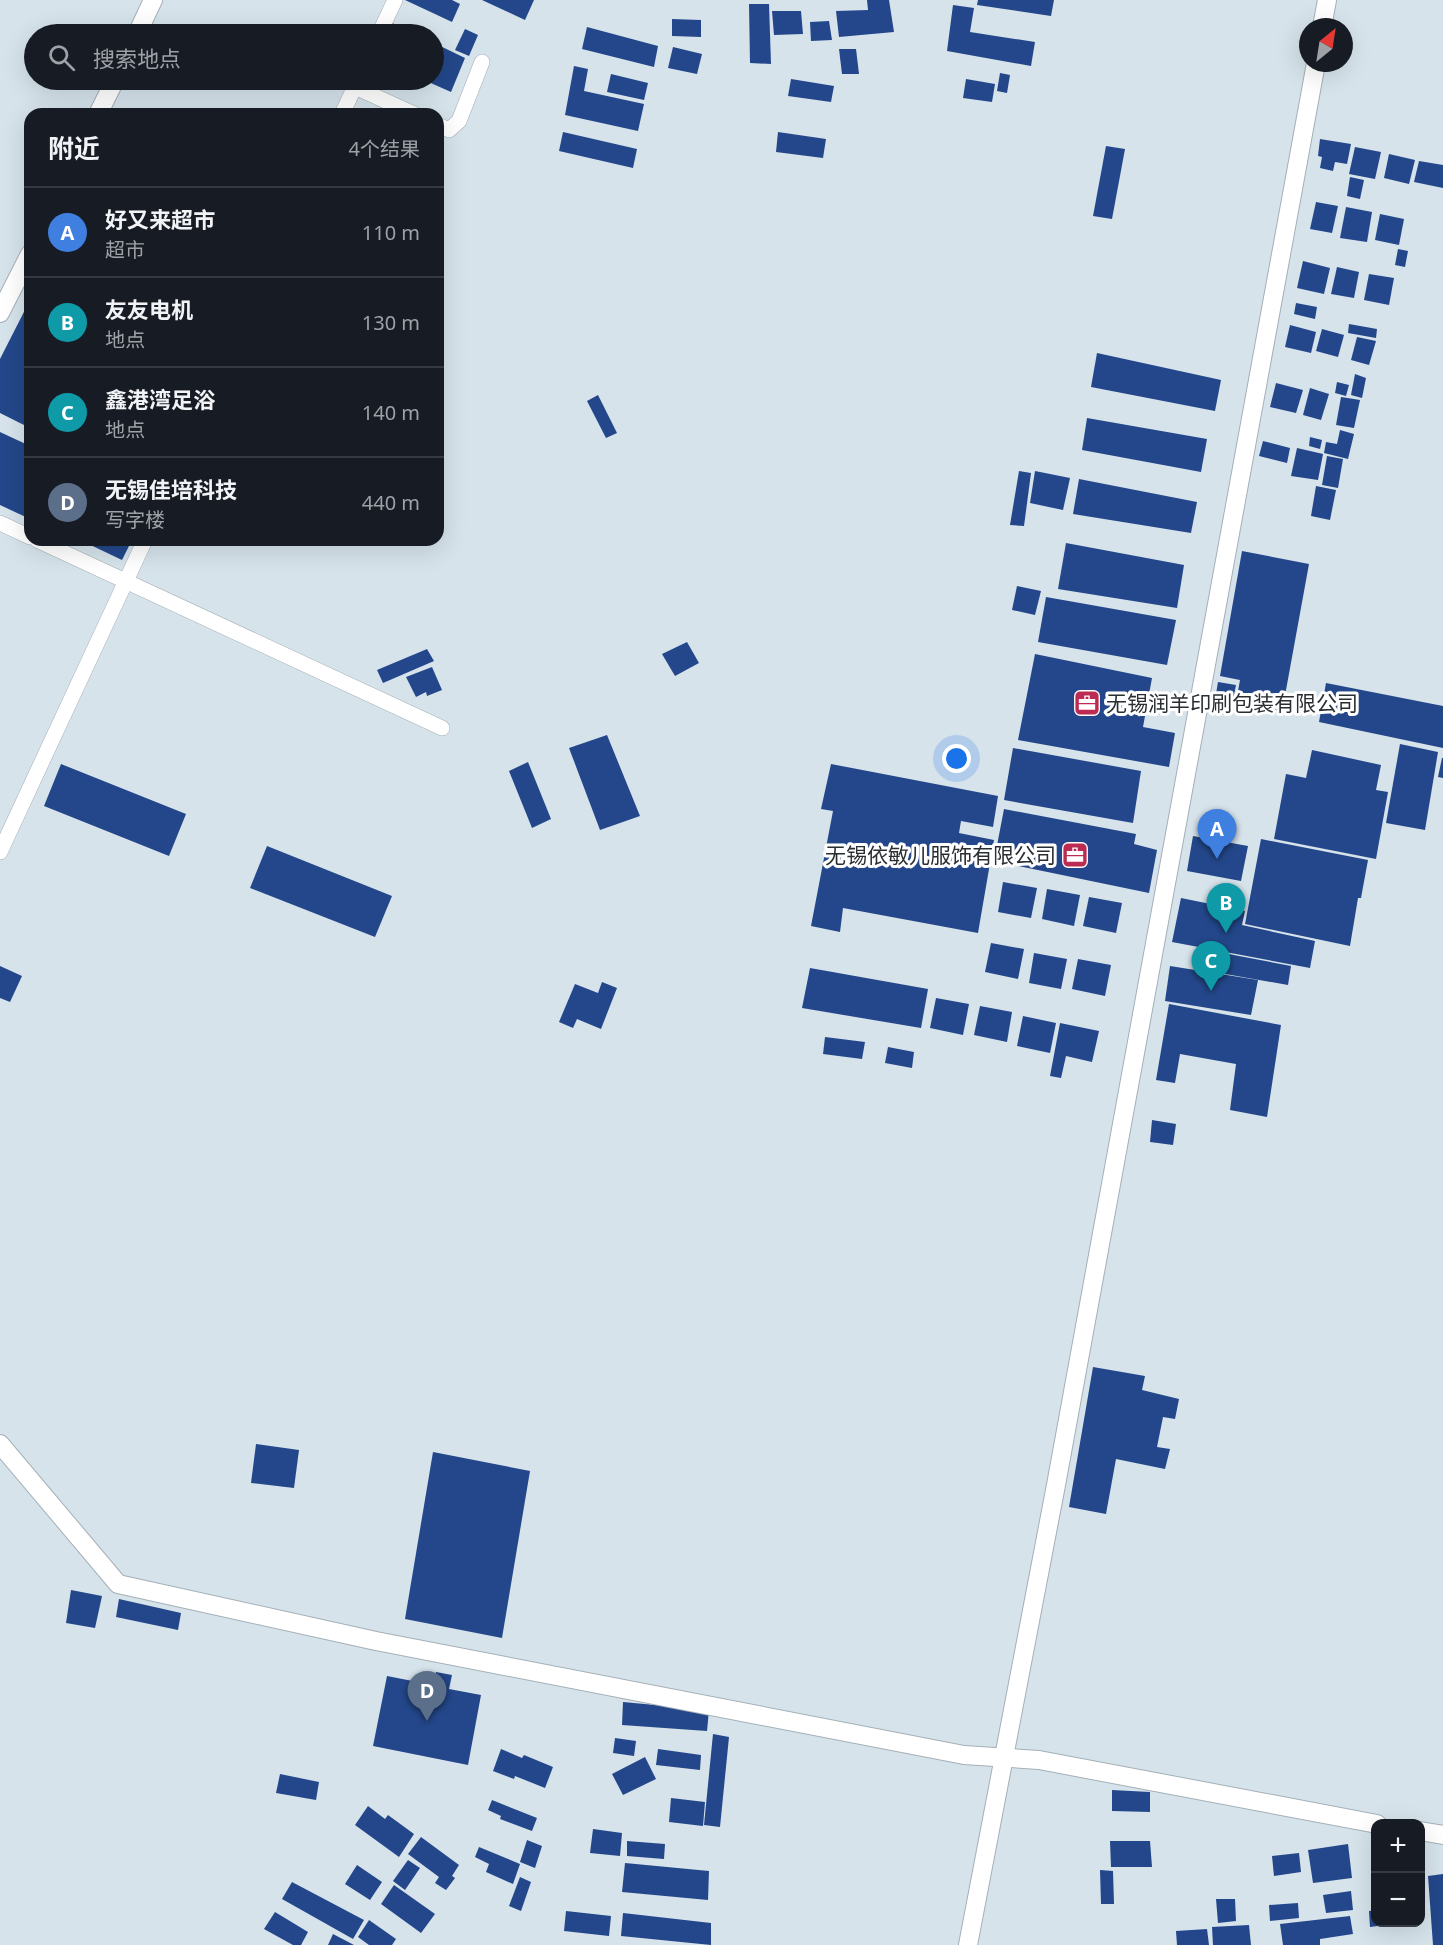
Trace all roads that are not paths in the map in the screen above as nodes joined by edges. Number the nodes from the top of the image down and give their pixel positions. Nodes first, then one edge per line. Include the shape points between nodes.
1 (153, 0) edge
2 (395, 0) edge
3 (1327, 0) edge
4 (1324, 18) edge
5 (141, 24) edge
6 (384, 24) edge
7 (482, 62) dead end
8 (1314, 72) edge
9 (110, 90) edge
10 (353, 90) edge
11 (369, 90) edge
12 (101, 108) edge
13 (345, 108) edge
14 (403, 108) edge
15 (444, 128) edge
16 (24, 266) edge
17 (0, 313) edge
18 (0, 523) edge
19 (24, 534) edge
20 (50, 546) edge
21 (142, 546) edge
22 (126, 581) junction
23 (442, 728) dead end
24 (0, 852) edge
25 (0, 1444) edge
26 (1004, 1758) junction
27 (1371, 1823) edge
28 (1425, 1832) edge
29 (1443, 1835) edge
30 (968, 1945) edge

1 - 5 street
2 - 6 street
3 - 4 street
7 - 15 street via 459,121 449,130
8 - 26 street
9 - 12 street
10 - 13 street
11 - 14 street
16 - 17 street
18 - 19 street
20 - 22 street
21 - 22 street
22 - 23 street
22 - 24 street
25 - 26 street via 118,1584 387,1643 964,1755
26 - 27 street via 1039,1760
26 - 30 street
28 - 29 street

